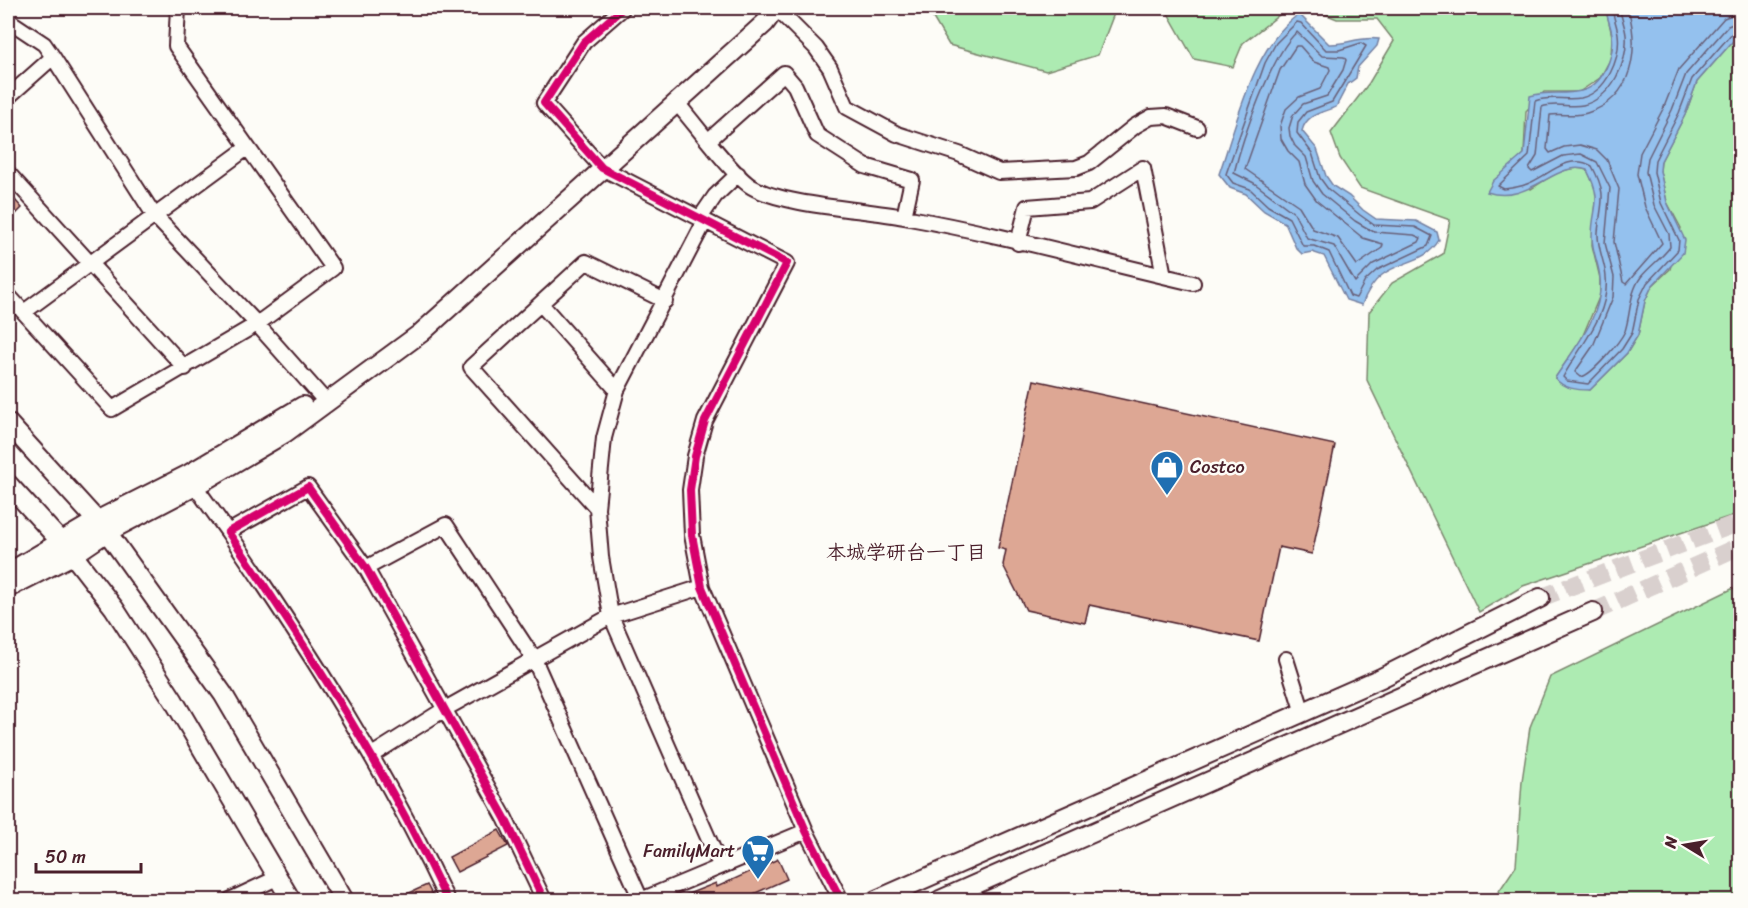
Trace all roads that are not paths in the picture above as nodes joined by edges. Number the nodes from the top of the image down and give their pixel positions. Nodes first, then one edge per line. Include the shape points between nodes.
1 (178, 8) edge
2 (623, 8) edge
3 (776, 8) edge
4 (8, 20) edge
5 (53, 57) junction
6 (8, 97) edge
7 (676, 102) junction
8 (1197, 128) dead end
9 (709, 140) junction
10 (247, 148) junction
11 (599, 164) junction
12 (8, 173) edge
13 (738, 174) junction
14 (154, 215) junction
15 (904, 217) junction
16 (703, 219) junction
17 (1018, 243) junction
18 (90, 264) junction
19 (1164, 276) junction
20 (1193, 283) dead end
21 (8, 295) edge
22 (665, 301) junction
23 (541, 304) junction
24 (24, 312) junction
25 (257, 324) junction
26 (185, 368) junction
27 (617, 390) junction
28 (324, 399) junction
29 (8, 423) edge
30 (8, 484) edge
31 (195, 486) junction
32 (597, 508) junction
33 (101, 526) junction
34 (228, 532) junction
35 (67, 549) junction
36 (366, 568) junction
37 (8, 573) edge
38 (702, 586) junction
39 (8, 588) edge
40 (1540, 598) tunnel mouth
41 (1593, 612) tunnel mouth
42 (611, 616) junction
43 (534, 659) junction
44 (1286, 659) dead end
45 (445, 710) junction
46 (1303, 713) junction
47 (1314, 735) junction
48 (372, 755) junction
49 (1110, 797) junction
50 (1120, 820) junction
51 (806, 831) junction
52 (720, 865) junction
53 (279, 877) junction
54 (230, 900) edge
55 (291, 900) edge
56 (344, 900) edge
57 (447, 900) edge
58 (544, 900) edge
59 (641, 900) edge
60 (841, 900) edge
61 (876, 900) edge
62 (940, 900) edge

1 - 10 street via 176,46
2 - 11 street via 584,42 544,103
3 - 7 street via 765,23
3 - 8 street via 831,68 847,107 897,134 999,172 1076,168 1151,117 1166,116
3 - 11 street via 758,15
4 - 5 street via 44,44
5 - 6 street
5 - 14 street
7 - 9 street
7 - 11 street
9 - 13 street
9 - 15 street via 784,74 795,86 817,135 865,165 912,180
10 - 14 street
10 - 25 street via 333,268
11 - 16 street
11 - 28 street via 421,333
12 - 18 street
13 - 15 street via 763,192
13 - 16 street via 715,196
14 - 18 street
14 - 25 street
15 - 17 street
16 - 22 street
16 - 38 street via 787,263 705,422 695,456 690,490 692,535
17 - 19 street
17 - 19 street via 1027,207 1090,202 1143,168
18 - 24 street
18 - 26 street
19 - 20 street
21 - 24 street
22 - 23 street via 586,262
22 - 27 street
23 - 27 street
23 - 32 street via 471,367
24 - 26 street via 112,409
25 - 26 street
25 - 28 street
27 - 32 street via 604,438
28 - 31 street via 285,433
28 - 33 street
29 - 33 street
30 - 35 street
31 - 33 street
31 - 34 street
32 - 42 street
33 - 35 street
33 - 56 street via 223,694
34 - 36 street via 308,487
34 - 48 street via 302,640
35 - 37 street
35 - 39 street
35 - 53 street via 114,608 162,682
36 - 43 street via 446,525
36 - 45 street
38 - 42 street
38 - 51 street
40 - 46 street
41 - 47 street
42 - 43 street
42 - 52 street
43 - 45 street
43 - 59 street
44 - 46 street
45 - 48 street
45 - 58 street via 505,818
46 - 47 street
46 - 49 street
47 - 50 street
48 - 57 street
49 - 50 street
49 - 61 street
50 - 62 street
51 - 52 street
51 - 60 street
52 - 59 street
53 - 54 street
53 - 55 street

